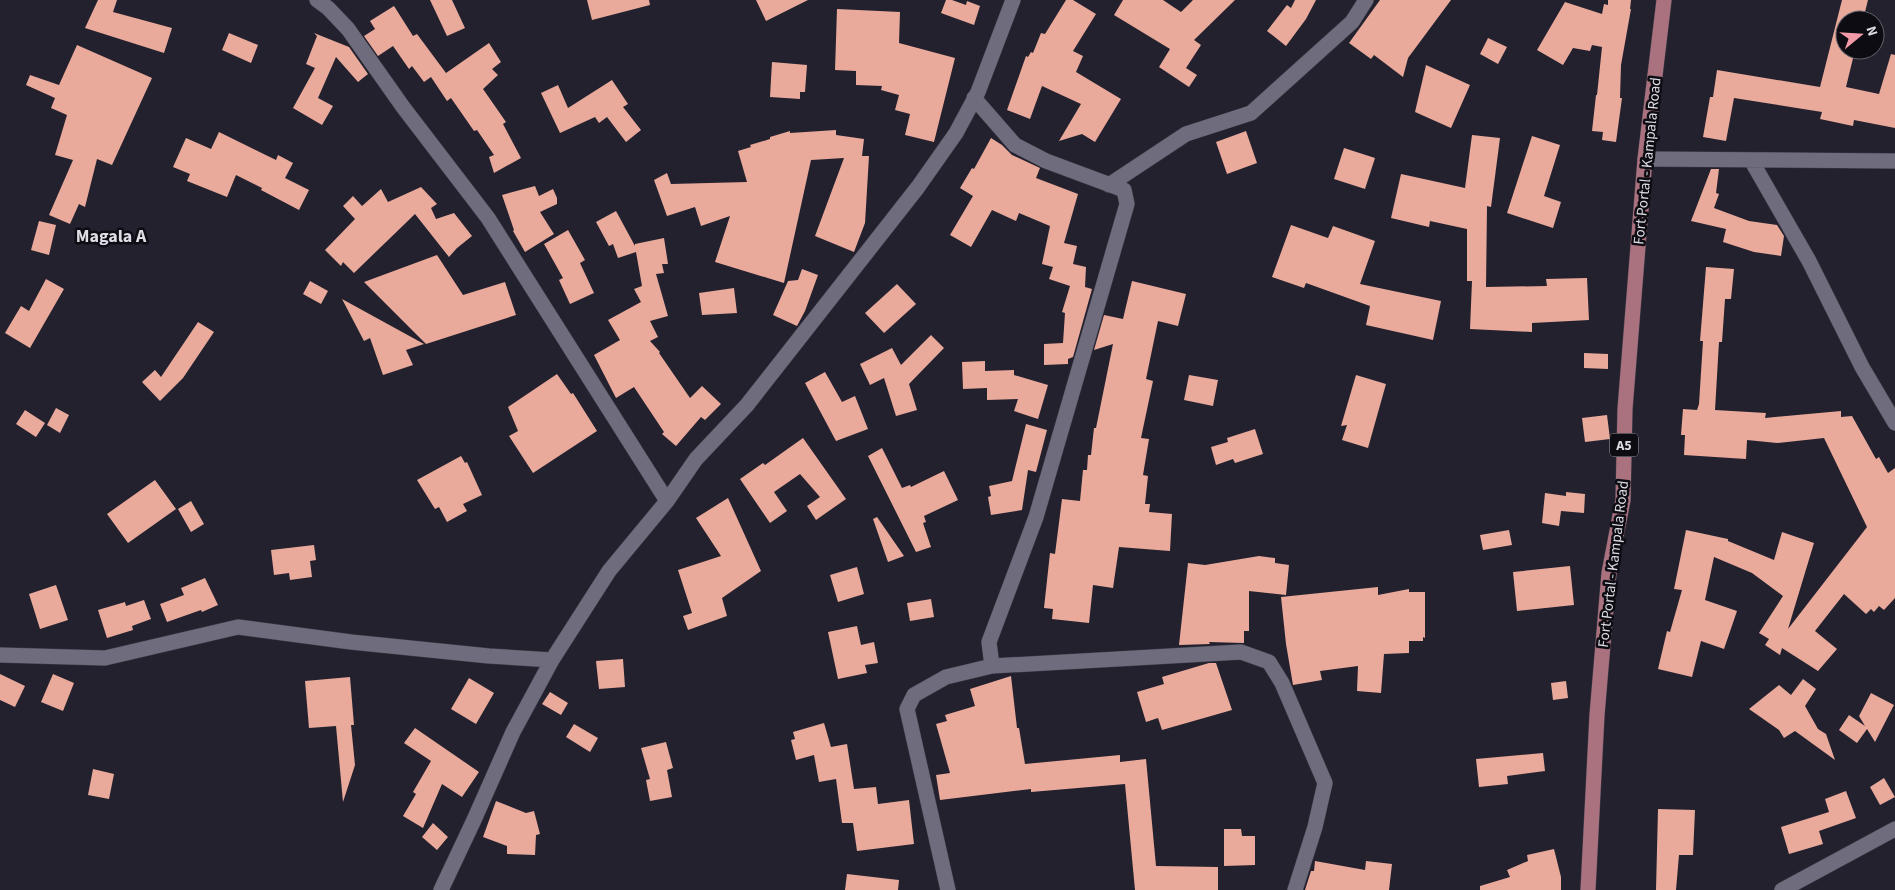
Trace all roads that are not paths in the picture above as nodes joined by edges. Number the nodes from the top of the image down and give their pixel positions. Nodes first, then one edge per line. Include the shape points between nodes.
1 (1013, 0) edge
2 (1366, 0) edge
3 (1664, 0) edge
4 (328, 3) edge
5 (974, 98) junction
6 (1645, 159) junction
7 (1751, 160) junction
8 (1895, 161) edge
9 (1109, 184) junction
10 (1895, 423) edge
11 (666, 501) junction
12 (0, 655) edge
13 (552, 660) junction
14 (992, 666) junction
15 (1895, 829) edge
16 (441, 890) edge
17 (948, 890) edge
18 (1295, 890) edge
19 (1588, 890) edge
20 (1782, 890) edge

1 - 5 street
2 - 9 street via 1352,22 1251,113 1186,134
3 - 6 main road, Fort Portal - Kampala Road / A5
4 - 11 street via 488,218
5 - 9 street via 1015,146
5 - 11 street via 956,133 918,187 747,405 696,459
6 - 7 street
6 - 19 main road, Fort Portal - Kampala Road / A5 via 1625,409 1623,500 1609,573 1597,715
7 - 8 street
7 - 10 street
9 - 14 street via 1124,190 1125,216 1036,517 989,642
11 - 13 street via 609,571
12 - 13 street via 105,658 238,627 351,642
13 - 16 street via 513,732
14 - 17 street via 946,678 914,695 906,709
14 - 18 street via 1241,652 1269,662 1282,684 1325,783
15 - 20 street

